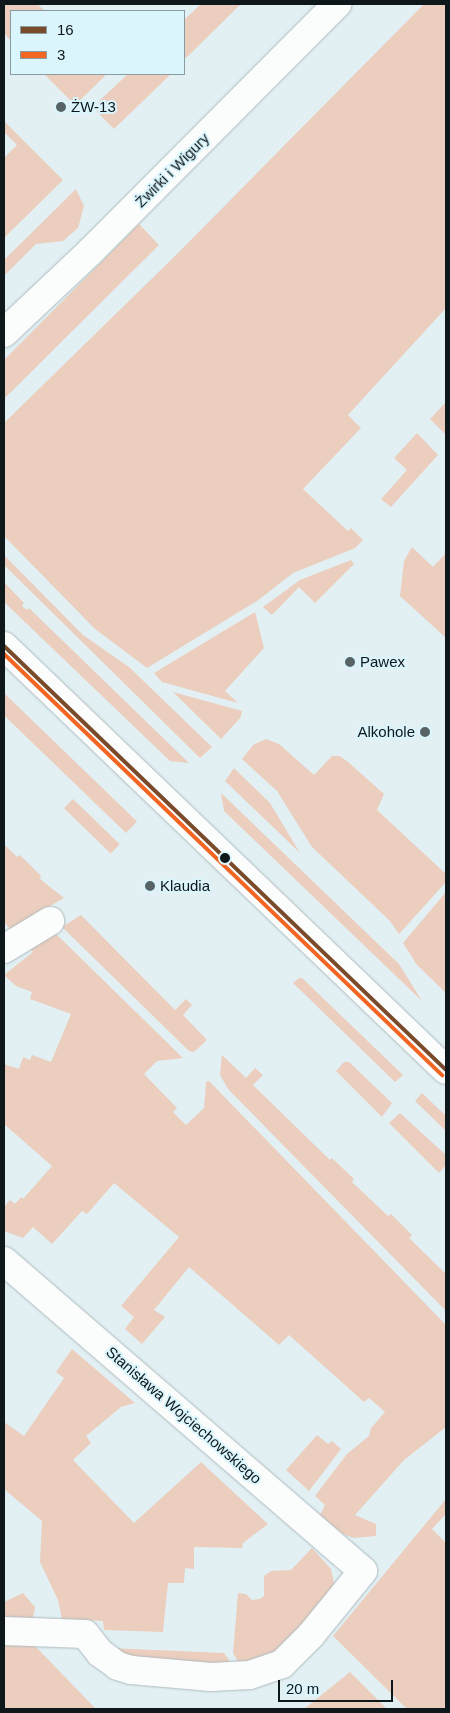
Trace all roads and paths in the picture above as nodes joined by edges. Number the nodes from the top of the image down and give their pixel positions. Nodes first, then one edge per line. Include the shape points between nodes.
1 (337, 4) edge
2 (4, 333) edge
3 (4, 646) edge
4 (50, 921) dead end
5 (4, 949) edge
6 (446, 1070) edge
7 (4, 1261) edge
8 (4, 1631) edge

1 - 2 street, Żwirki i Wigury via 91,251
3 - 6 street
4 - 5 street
7 - 8 street, Stanisława Wojciechowskiego via 363,1571 311,1635 282,1664 250,1675 211,1677 131,1670 118,1666 100,1653 85,1634

